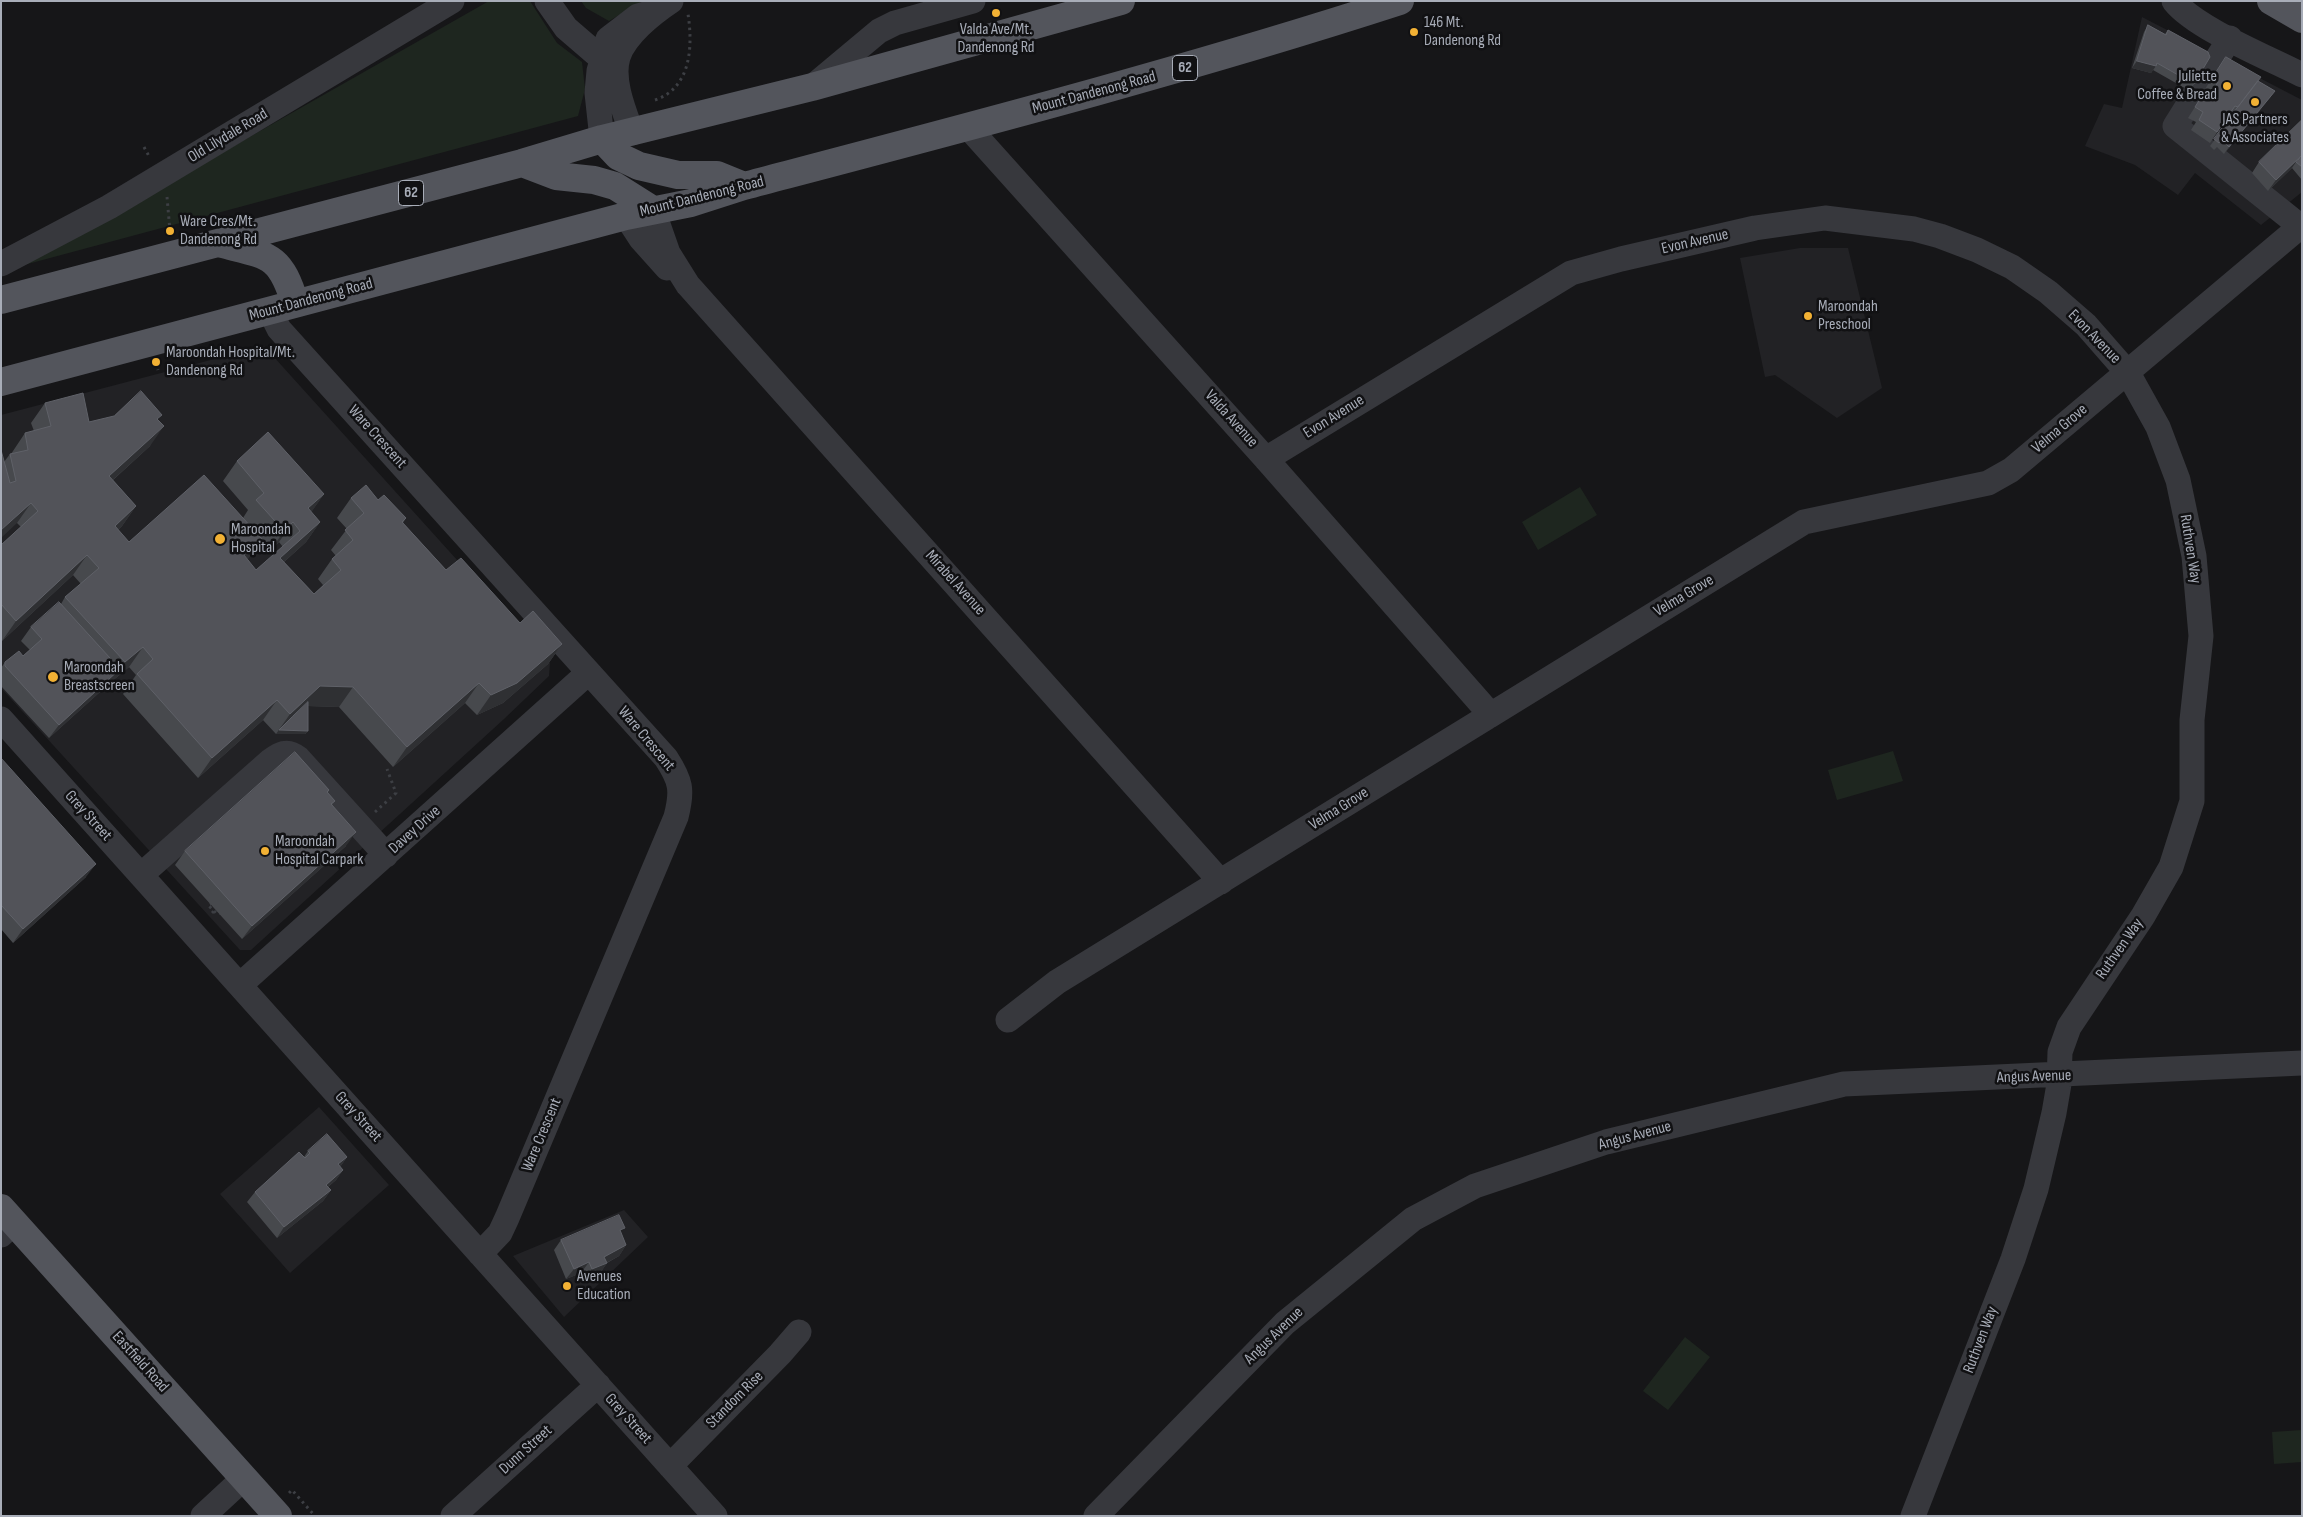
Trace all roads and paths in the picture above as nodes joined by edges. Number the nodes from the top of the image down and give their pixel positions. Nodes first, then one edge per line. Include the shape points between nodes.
1 (452, 1) edge
2 (547, 1) edge
3 (564, 1) edge
4 (973, 1) edge
5 (1121, 1) edge
6 (1400, 1) edge
7 (2271, 1) edge
8 (2281, 1) edge
9 (663, 6) edge
10 (2180, 7) edge
11 (2302, 19) edge
12 (2230, 38) junction
13 (609, 51) junction
14 (2302, 75) edge
15 (812, 88) junction
16 (968, 127) junction
17 (632, 133) junction
18 (602, 139) junction
19 (522, 163) junction
20 (639, 166) junction
21 (615, 186) junction
22 (744, 186) junction
23 (653, 210) junction
24 (626, 216) junction
25 (2301, 226) edge
26 (218, 244) junction
27 (7, 262) edge
28 (688, 285) junction
29 (1, 300) edge
30 (283, 307) junction
31 (2128, 373) junction
32 (1, 382) edge
33 (1266, 459) junction
34 (588, 673) junction
35 (1491, 714) junction
36 (1, 719) edge
37 (387, 769) dead end
38 (378, 810) dead end
39 (386, 855) junction
40 (141, 875) junction
41 (1221, 882) junction
42 (225, 916) edge
43 (207, 918) dead end
44 (240, 985) junction
45 (1008, 1020) dead end
46 (2302, 1063) edge
47 (2058, 1076) junction
48 (6, 1222) edge
49 (480, 1254) junction
50 (799, 1332) dead end
51 (598, 1385) junction
52 (670, 1466) junction
53 (244, 1478) junction
54 (292, 1490) dead end
55 (203, 1516) edge
56 (278, 1516) edge
57 (315, 1516) edge
58 (453, 1516) edge
59 (715, 1516) edge
60 (1096, 1516) edge
61 (1913, 1516) edge

1 - 27 street, Old Lilydale Road via 109,207
2 - 13 street via 566,28
3 - 13 street
4 - 15 street via 895,23 879,31
5 - 15 main road, 62
6 - 16 main road, Mount Dandenong Road / 62 via 1183,68
7 - 11 main road
8 - 11 main road
9 - 13 street
10 - 12 street
12 - 14 street
12 - 25 street via 2175,126
13 - 17 street
13 - 18 street via 597,93
15 - 17 main road, 62
16 - 22 main road, Mount Dandenong Road / 62
16 - 33 street, Valda Avenue
17 - 18 main road, 62
17 - 20 main road
18 - 19 main road, 62
18 - 20 main road via 618,156
18 - 21 main road
19 - 21 main road via 556,176
19 - 26 main road, 62
20 - 22 main road via 678,175 718,175
20 - 23 main road
21 - 23 main road
21 - 24 main road
22 - 23 main road, Mount Dandenong Road / 62 via 691,203
23 - 24 main road, Mount Dandenong Road / 62
23 - 28 street, Mirabel Avenue via 668,253
24 - 28 street, Mirabel Avenue via 656,258
24 - 30 main road, Mount Dandenong Road / 62
25 - 31 street, Velma Grove
26 - 29 main road, 62
26 - 30 main road via 264,254 277,263 286,276
28 - 41 street, Mirabel Avenue
30 - 32 main road, Mount Dandenong Road / 62
30 - 34 street, Ware Crescent via 279,329
31 - 33 street, Evon Avenue via 2086,325 2048,292 2012,267 1977,250 1914,229 1825,218 1755,228 1620,259 1571,274
31 - 35 street, Velma Grove via 2011,470 1988,482 1804,522
31 - 47 street, Ruthven Way via 2158,427 2178,480 2194,556 2201,636 2192,720 2192,801 2172,867 2069,1026 2060,1052
33 - 35 street, Valda Avenue
34 - 39 street, Davey Drive
34 - 49 street, Ware Crescent via 666,758 680,783 681,798 500,1233
35 - 41 street, Velma Grove
36 - 40 street, Grey Street
37 - 38 path via 396,793
39 - 40 street via 298,758 288,752 270,761
39 - 44 street, Davey Drive
40 - 44 street, Grey Street
41 - 45 street, Velma Grove via 1057,982
42 - 43 path via 213,911
44 - 49 street, Grey Street
46 - 47 street, Angus Avenue
47 - 60 street, Angus Avenue via 1844,1084 1606,1142 1475,1186 1413,1219 1285,1322
47 - 61 street, Ruthven Way via 2046,1150 2013,1259
48 - 53 main road, Eastfield Road
49 - 51 street, Grey Street
50 - 52 street, Standom Rise
51 - 52 street, Grey Street
51 - 58 street, Dunn Street
52 - 59 street, Grey Street
53 - 55 street
53 - 56 main road, Eastfield Road
54 - 57 path

